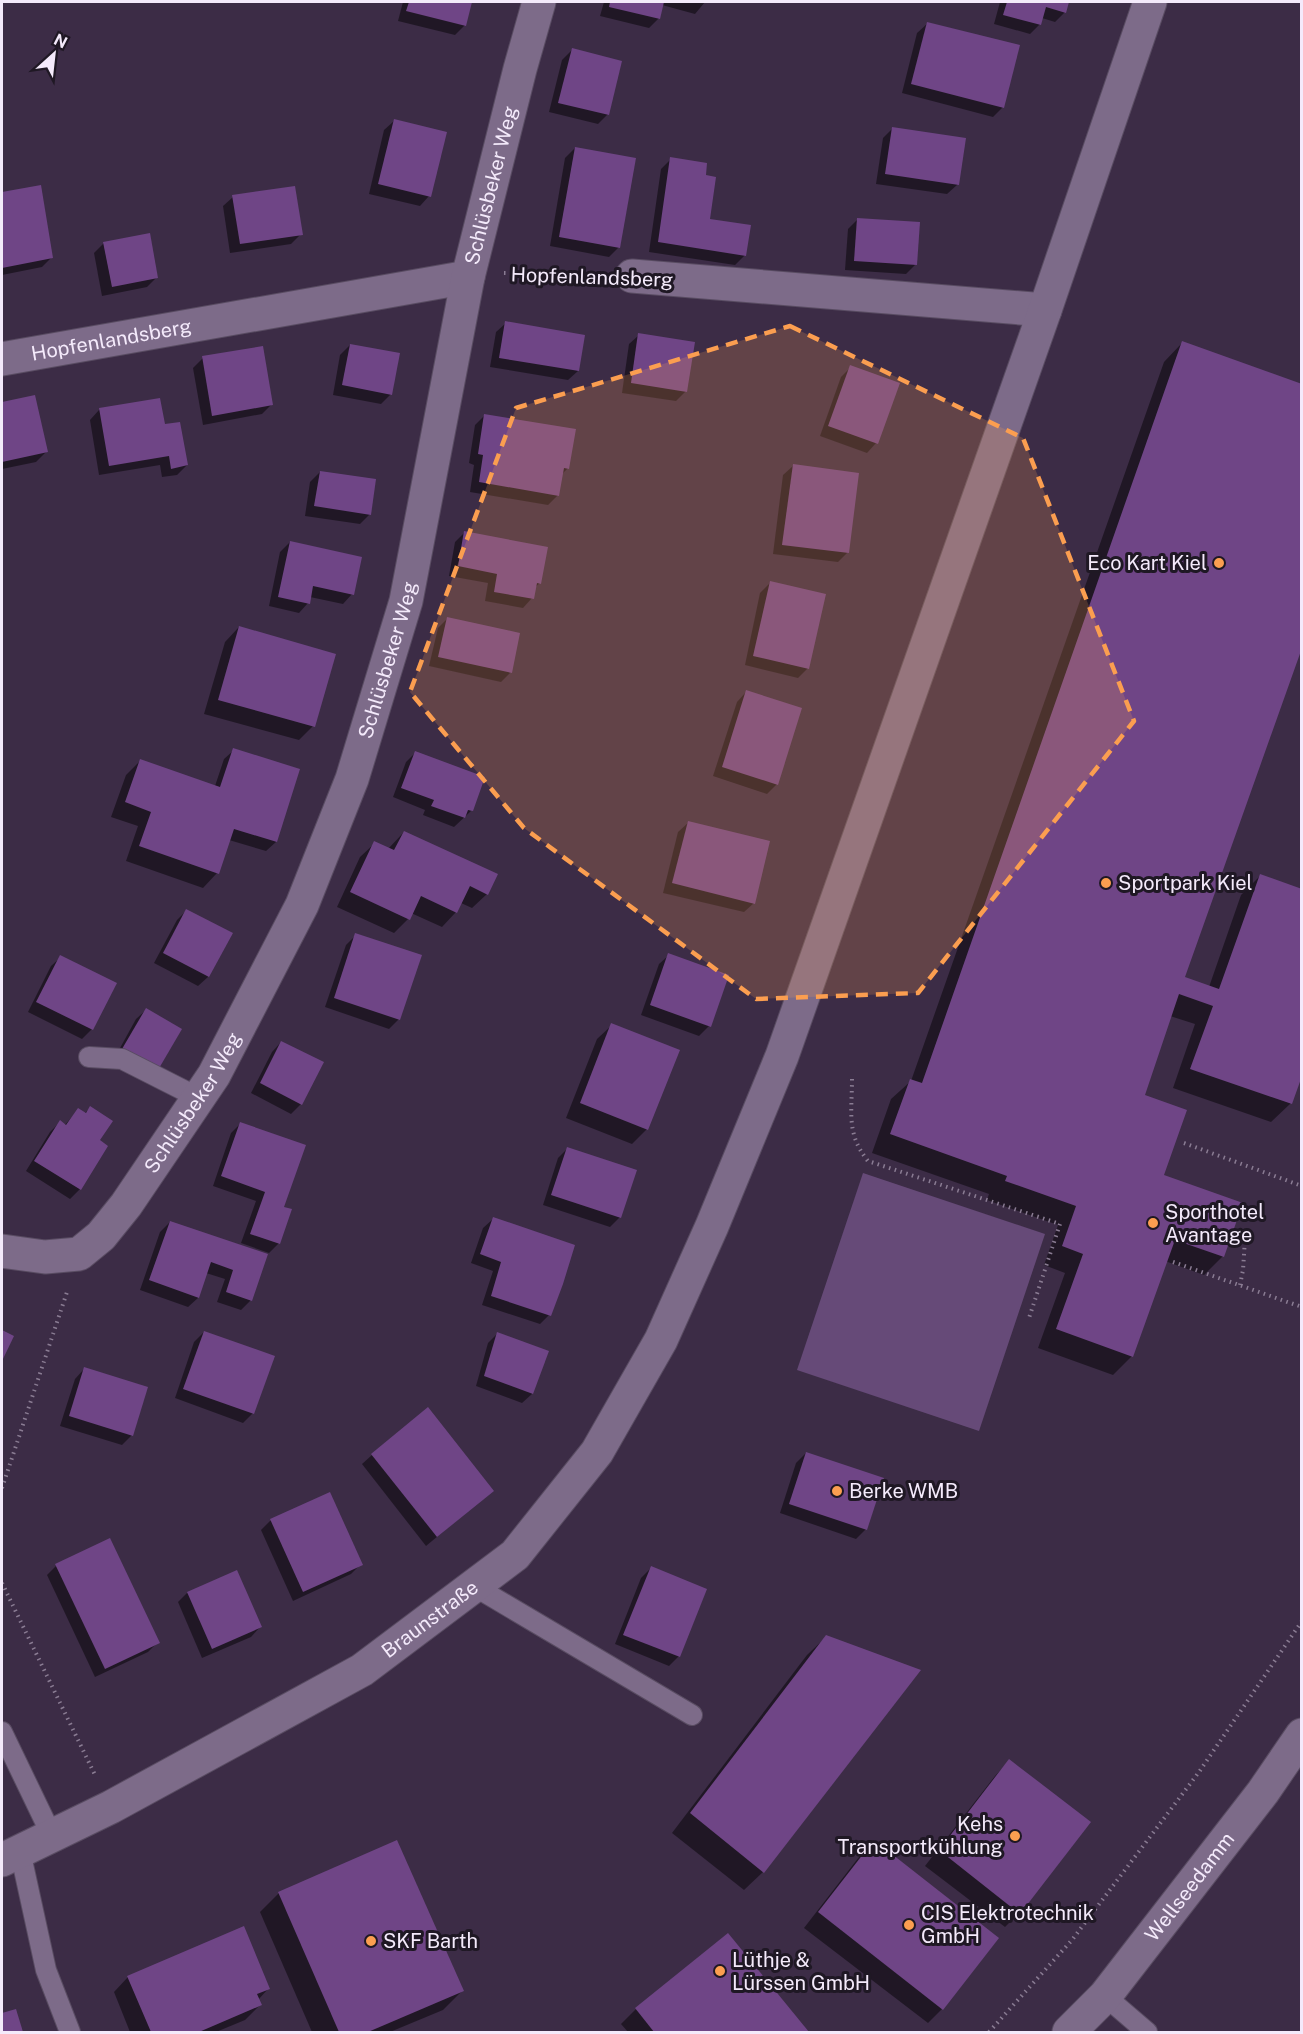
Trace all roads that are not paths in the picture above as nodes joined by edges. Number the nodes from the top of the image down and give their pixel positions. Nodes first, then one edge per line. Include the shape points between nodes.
1 (539, 2) edge
2 (1150, 2) edge
3 (632, 276) road end
4 (468, 278) junction
5 (1045, 310) junction
6 (2, 359) edge
7 (89, 1057) dead end
8 (199, 1098) junction
9 (2, 1251) edge
10 (474, 1586) junction
11 (692, 1715) dead end
12 (2, 1732) edge
13 (1302, 1735) edge
14 (52, 1836) junction
15 (11, 1856) edge
16 (1105, 1996) junction
17 (70, 2032) edge
18 (1069, 2032) edge
19 (1147, 2032) edge

1 - 4 street, Schlüsbeker Weg
2 - 5 street, Braunstraße
3 - 5 street, Hopfenlandsberg
4 - 6 street, Hopfenlandsberg
4 - 8 street, Schlüsbeker Weg via 406,601 352,779 302,905
5 - 10 street, Braunstraße via 782,1056 661,1340 597,1452 515,1555
7 - 8 lane via 122,1059
8 - 9 street, Schlüsbeker Weg via 126,1205 80,1254 45,1257
10 - 11 lane
10 - 14 street, Braunstraße via 362,1670
12 - 14 lane
13 - 16 street, Wellseedamm via 1263,1792
14 - 15 street, Braunstraße
15 - 17 lane via 46,1970
16 - 18 street, Wellseedamm
16 - 19 lane

